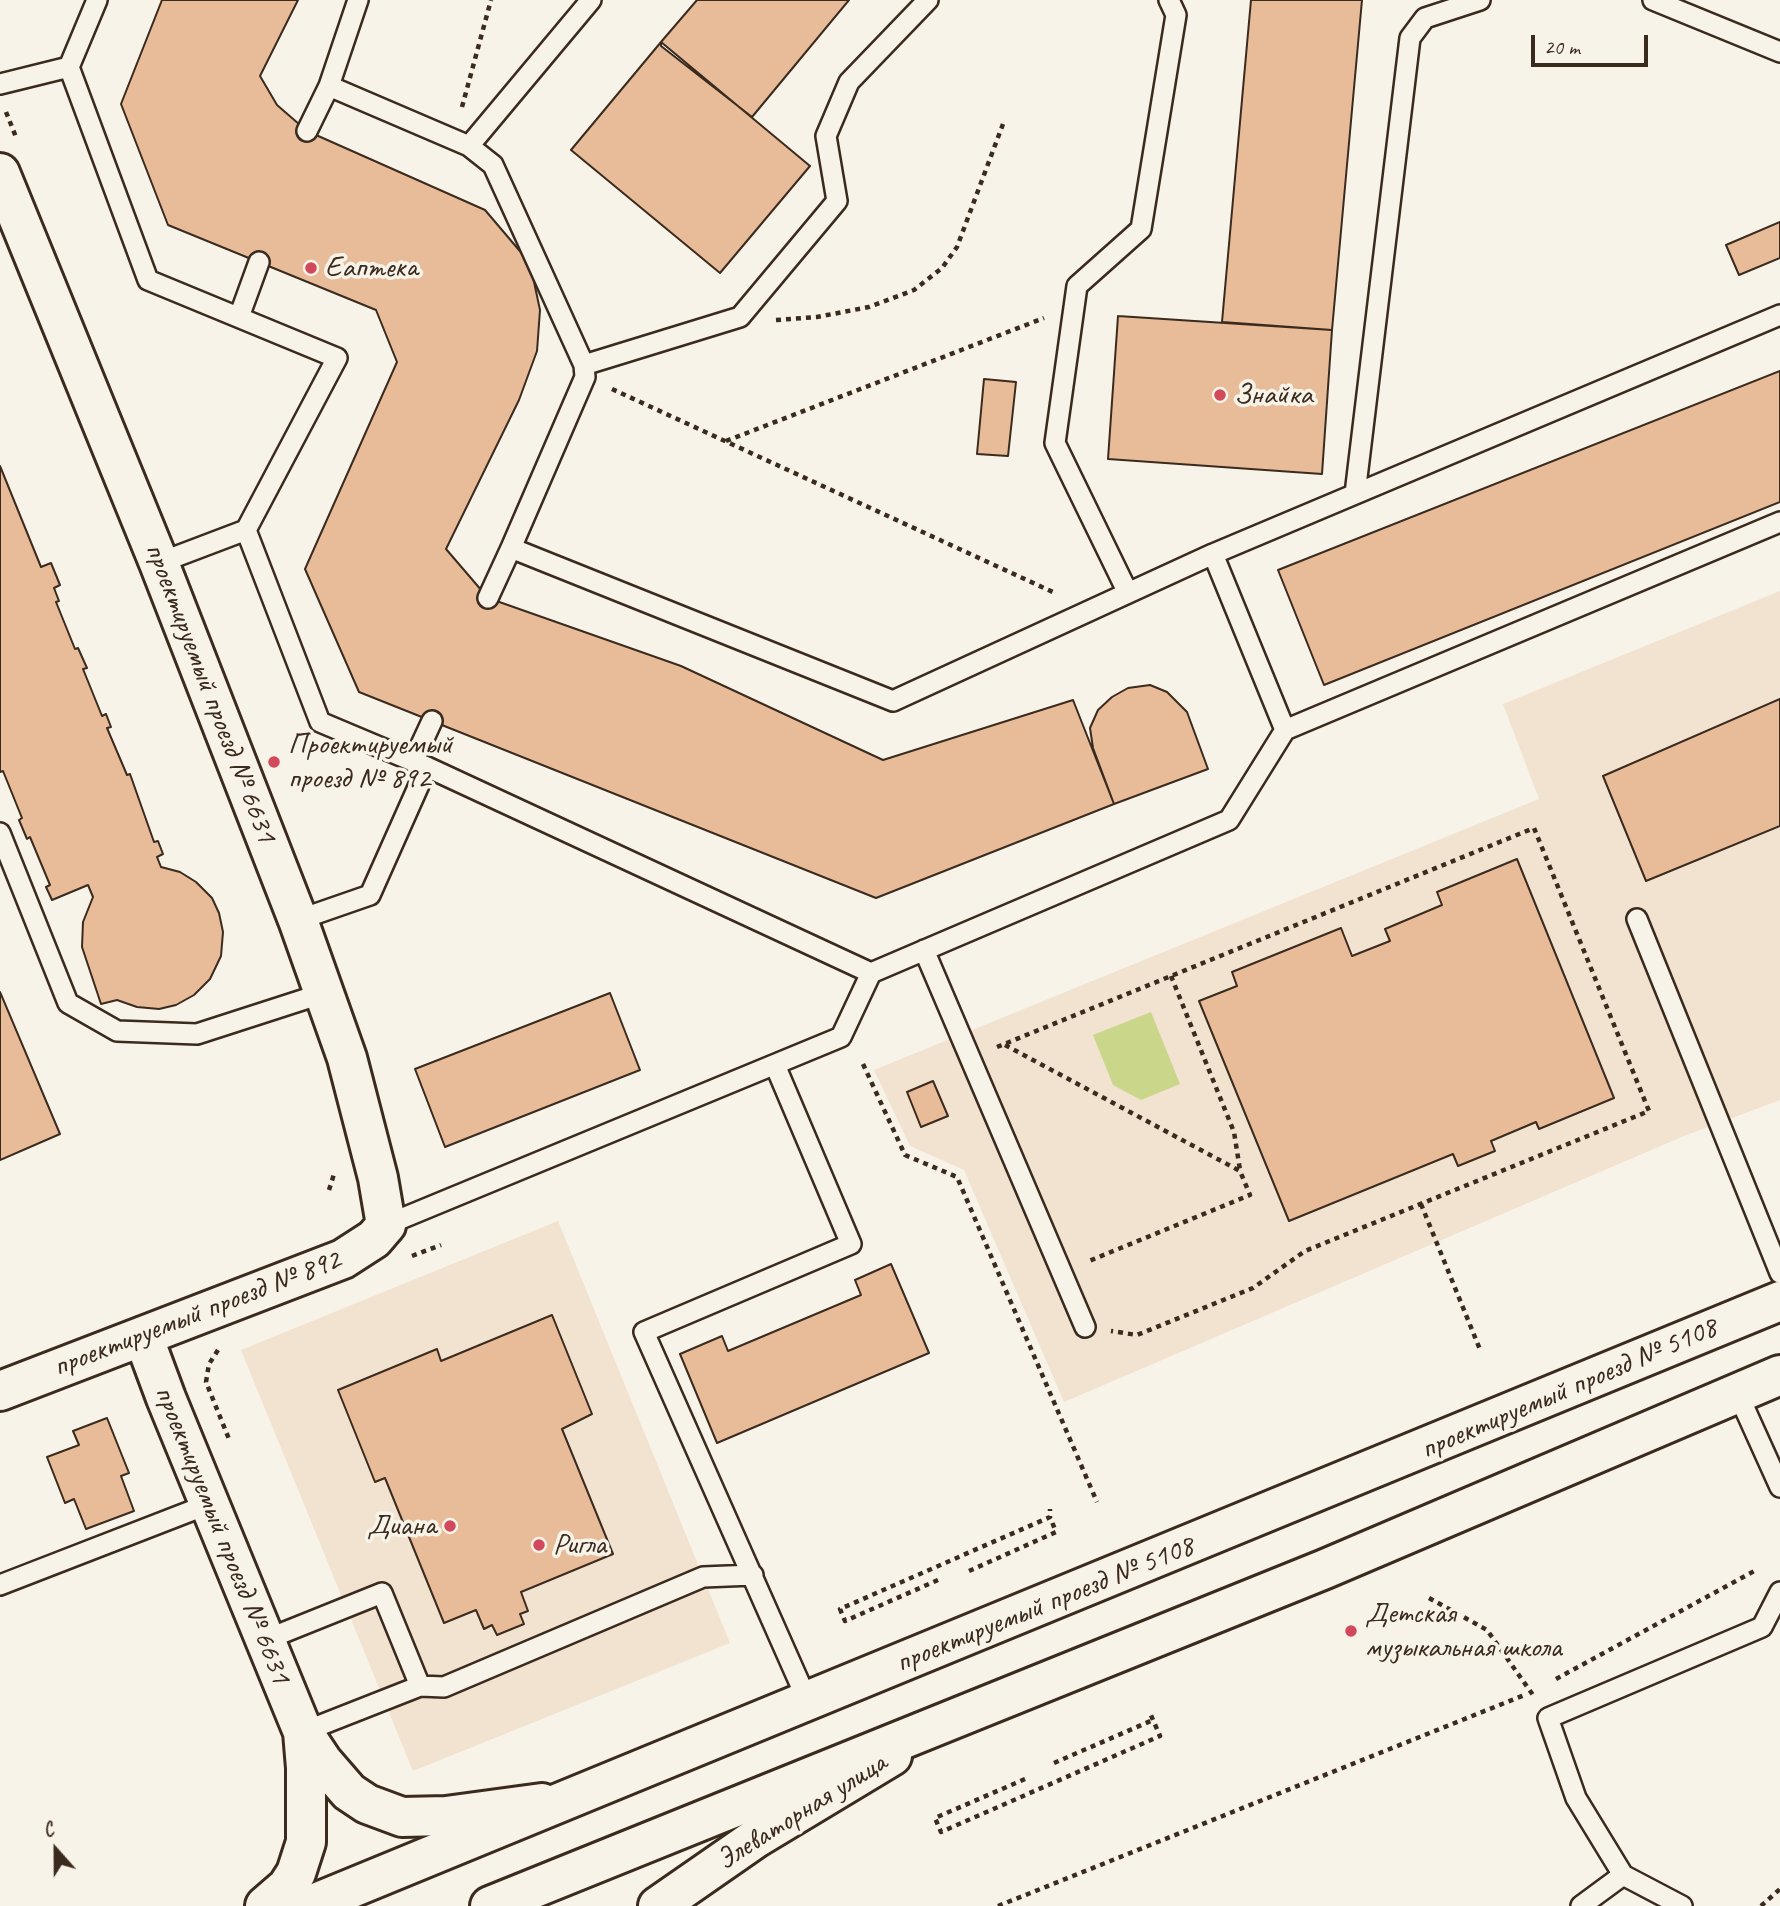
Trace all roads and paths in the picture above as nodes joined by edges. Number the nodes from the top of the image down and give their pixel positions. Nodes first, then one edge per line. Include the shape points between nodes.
1 (97, 0) edge
2 (358, 0) edge
3 (491, 0) edge
4 (591, 0) edge
5 (928, 0) edge
6 (1168, 0) edge
7 (1480, 0) edge
8 (1653, 0) edge
9 (1780, 52) edge
10 (69, 66) junction
11 (0, 84) edge
12 (329, 86) junction
13 (1003, 124) dead end
14 (306, 131) dead end
15 (461, 143) junction
16 (0, 173) edge
17 (259, 262) dead end
18 (1074, 307) junction
19 (1780, 315) edge
20 (239, 317) junction
21 (740, 317) junction
22 (584, 371) junction
23 (725, 441) junction
24 (1355, 494) junction
25 (1780, 522) edge
26 (246, 530) junction
27 (511, 548) junction
28 (1213, 554) junction
29 (159, 563) junction
30 (1127, 591) junction
31 (488, 598) dead end
32 (1091, 609) junction
33 (432, 721) dead end
34 (1285, 730) junction
35 (420, 765) junction
36 (0, 833) edge
37 (1637, 919) dead end
38 (298, 920) junction
39 (924, 950) junction
40 (871, 973) junction
41 (1171, 976) junction
42 (324, 993) junction
43 (1004, 1044) junction
44 (970, 1058) junction
45 (863, 1064) dead end
46 (775, 1065) junction
47 (1240, 1171) junction
48 (1421, 1204) junction
49 (386, 1225) junction
50 (441, 1245) dead end
51 (404, 1259) dead end
52 (1061, 1272) junction
53 (1780, 1273) edge
54 (1780, 1301) edge
55 (1085, 1327) joint
56 (143, 1336) junction
57 (224, 1343) dead end
58 (1481, 1352) dead end
59 (1780, 1376) edge
60 (0, 1391) edge
61 (1738, 1394) junction
62 (232, 1446) dead end
63 (1780, 1488) edge
64 (1097, 1502) dead end
65 (209, 1504) junction
66 (1050, 1509) dead end
67 (1050, 1517) junction
68 (1768, 1563) dead end
69 (969, 1571) dead end
70 (753, 1575) junction
71 (938, 1580) dead end
72 (0, 1585) edge
73 (1780, 1592) edge
74 (1429, 1598) dead end
75 (265, 1640) junction
76 (1555, 1680) dead end
77 (420, 1686) junction
78 (1543, 1686) dead end
79 (1531, 1693) junction
80 (807, 1702) junction
81 (1150, 1713) dead end
82 (1548, 1718) junction
83 (1153, 1720) junction
84 (947, 1722) junction
85 (303, 1732) junction
86 (1054, 1763) dead end
87 (1025, 1779) dead end
88 (568, 1799) junction
89 (1623, 1875) junction
90 (1780, 1889) edge
91 (265, 1906) edge
92 (308, 1906) edge
93 (490, 1906) edge
94 (658, 1906) edge
95 (998, 1906) edge
96 (1581, 1906) edge
97 (1682, 1906) edge
98 (1761, 1906) edge

1 - 10 lane
2 - 12 lane
3 - 15 path
4 - 15 lane
5 - 21 lane via 849,82 826,136 837,201
6 - 18 lane via 1176,15 1141,229 1077,286
7 - 24 lane via 1425,18 1410,38
8 - 9 lane
10 - 11 lane
10 - 20 lane via 148,280
12 - 14 lane
12 - 15 lane
13 - 21 path via 957,247 942,268 914,290 869,307 817,317
15 - 22 lane via 493,165
16 - 29 main road, проектируемый проезд № 6631
17 - 20 lane
18 - 23 path
18 - 30 lane via 1055,443
19 - 24 lane
20 - 26 lane via 337,358
21 - 22 lane
22 - 23 path
22 - 27 lane
23 - 32 path
24 - 28 lane
25 - 34 lane
26 - 29 lane
26 - 35 lane via 320,723
27 - 31 lane
27 - 32 lane via 893,701
28 - 30 lane
28 - 34 lane
29 - 38 main road, проектируемый проезд № 6631
30 - 32 lane
33 - 35 lane
34 - 39 lane via 1228,820
35 - 38 lane via 370,895
35 - 40 lane
36 - 42 lane via 68,1003 117,1031 197,1034
37 - 53 lane
38 - 42 main road, проектируемый проезд № 6631
39 - 40 lane
39 - 44 lane
40 - 46 lane via 841,1037
41 - 43 path
41 - 47 path via 1234,1132
41 - 48 path via 1534,828 1649,1111
42 - 49 main road, проектируемый проезд № 6631 via 346,1058
43 - 44 path
43 - 47 path
44 - 52 lane
45 - 64 path via 905,1155 957,1177
46 - 49 lane
46 - 70 lane via 851,1244 644,1332
47 - 52 path via 1250,1195
48 - 55 path via 1305,1251 1253,1288 1138,1335
48 - 58 path
49 - 56 main road, проектируемый проезд № 892 via 374,1239 343,1259
50 - 51 path
52 - 55 lane
54 - 80 main road, проектируемый проезд № 5108
56 - 60 main road, проектируемый проезд № 892
56 - 65 main road, проектируемый проезд № 6631
57 - 62 path via 209,1364 206,1382
59 - 61 main road
61 - 63 lane
61 - 84 main road
65 - 72 lane
65 - 75 main road, проектируемый проезд № 6631
66 - 67 path
67 - 69 path via 1056,1532
67 - 71 path via 840,1609 845,1621
68 - 76 path
70 - 77 lane via 703,1577 444,1687
70 - 80 lane
73 - 82 lane via 1762,1627
74 - 79 path via 1487,1630
75 - 77 lane via 382,1593
75 - 85 main road, проектируемый проезд № 6631
77 - 85 lane
78 - 79 path
79 - 82 path
79 - 95 path
80 - 88 main road, проектируемый проезд № 5108
81 - 83 path
82 - 89 lane via 1576,1798
83 - 86 path
83 - 87 path via 1160,1736 941,1832 935,1818
84 - 93 main road
84 - 94 main road, Элеваторная улица via 757,1838
85 - 88 main road via 349,1792 402,1817 446,1816
85 - 91 main road via 306,1842 296,1873
88 - 92 main road, проектируемый проезд № 5108
89 - 96 lane
89 - 97 lane
90 - 98 path

